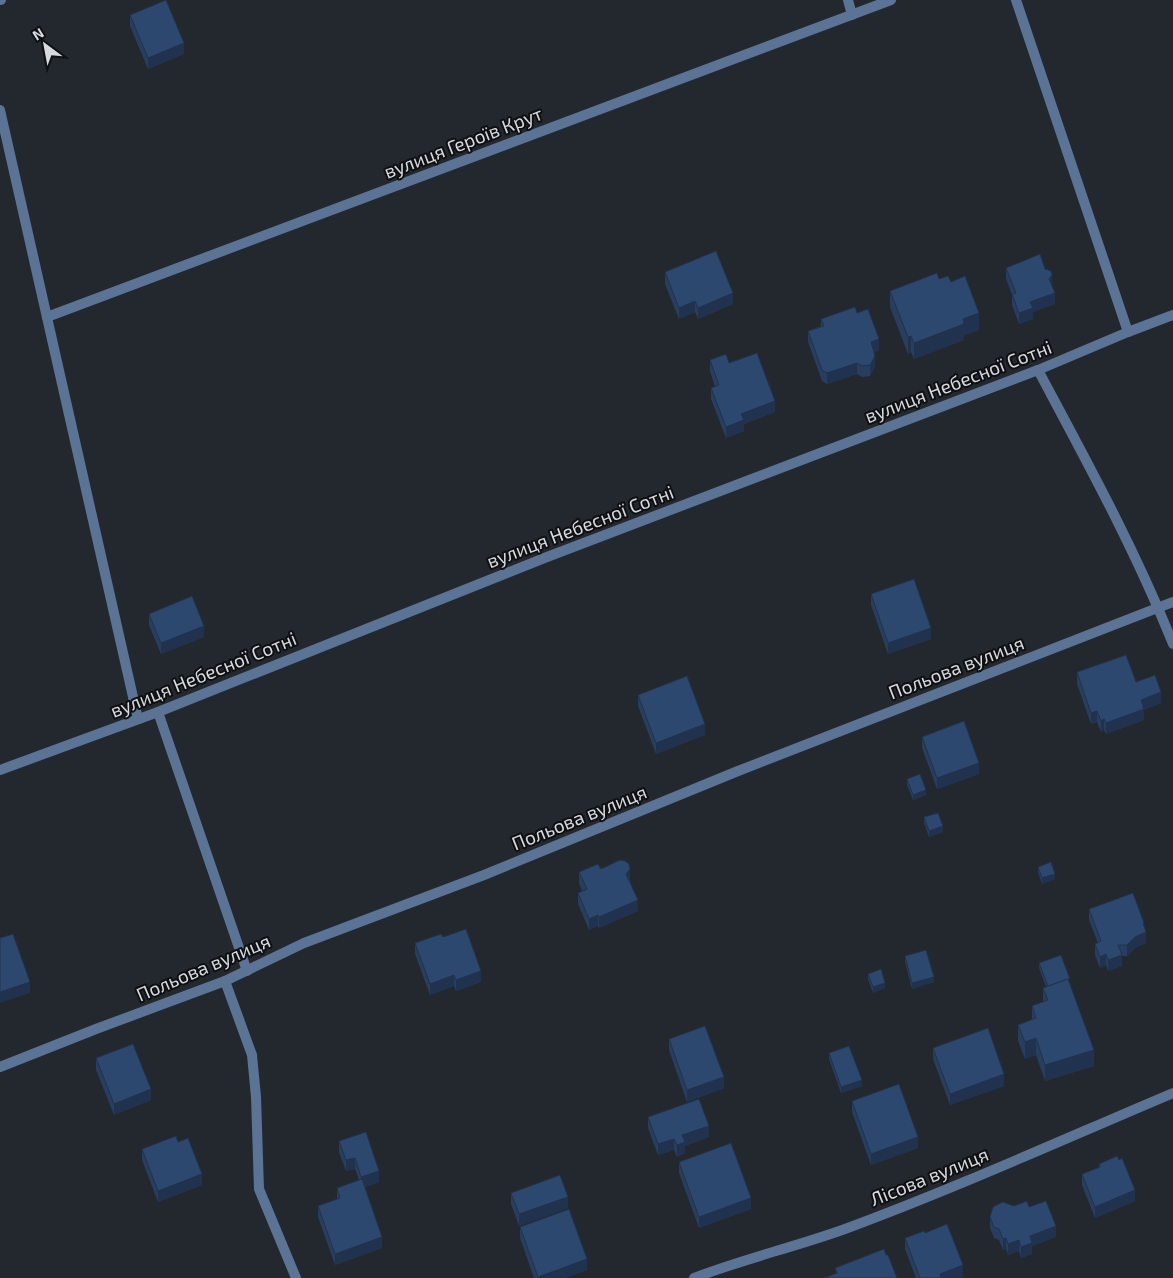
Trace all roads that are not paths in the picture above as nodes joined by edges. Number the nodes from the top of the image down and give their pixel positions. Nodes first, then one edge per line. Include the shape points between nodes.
1 (848, 0) edge
2 (891, 0) edge
3 (1016, 0) edge
4 (852, 15) junction
5 (0, 110) edge
6 (1173, 315) edge
7 (47, 317) junction
8 (1128, 332) junction
9 (1038, 370) junction
10 (1173, 602) edge
11 (1158, 607) junction
12 (1173, 644) edge
13 (158, 712) junction
14 (138, 719) junction
15 (0, 770) edge
16 (247, 971) junction
17 (225, 981) junction
18 (0, 1067) edge
19 (1173, 1093) edge
20 (296, 1278) edge
21 (694, 1278) edge

1 - 4 street
2 - 4 street, вулиця Героїв Крут
3 - 8 street
4 - 7 street, вулиця Героїв Крут
5 - 7 street
6 - 8 street, вулиця Небесної Сотні
7 - 14 street
8 - 9 street, вулиця Небесної Сотні
9 - 11 street via 1099,483
9 - 13 street, вулиця Небесної Сотні via 519,568
10 - 11 street, Польова вулиця
11 - 12 street
11 - 16 street, Польова вулиця via 484,875 304,943
13 - 14 street, вулиця Небесної Сотні
13 - 16 street
14 - 15 street, вулиця Небесної Сотні
16 - 17 street, Польова вулиця
17 - 18 street, Польова вулиця
17 - 20 street via 252,1055 259,1189
19 - 21 street, Лісова вулиця via 942,1192 842,1230

